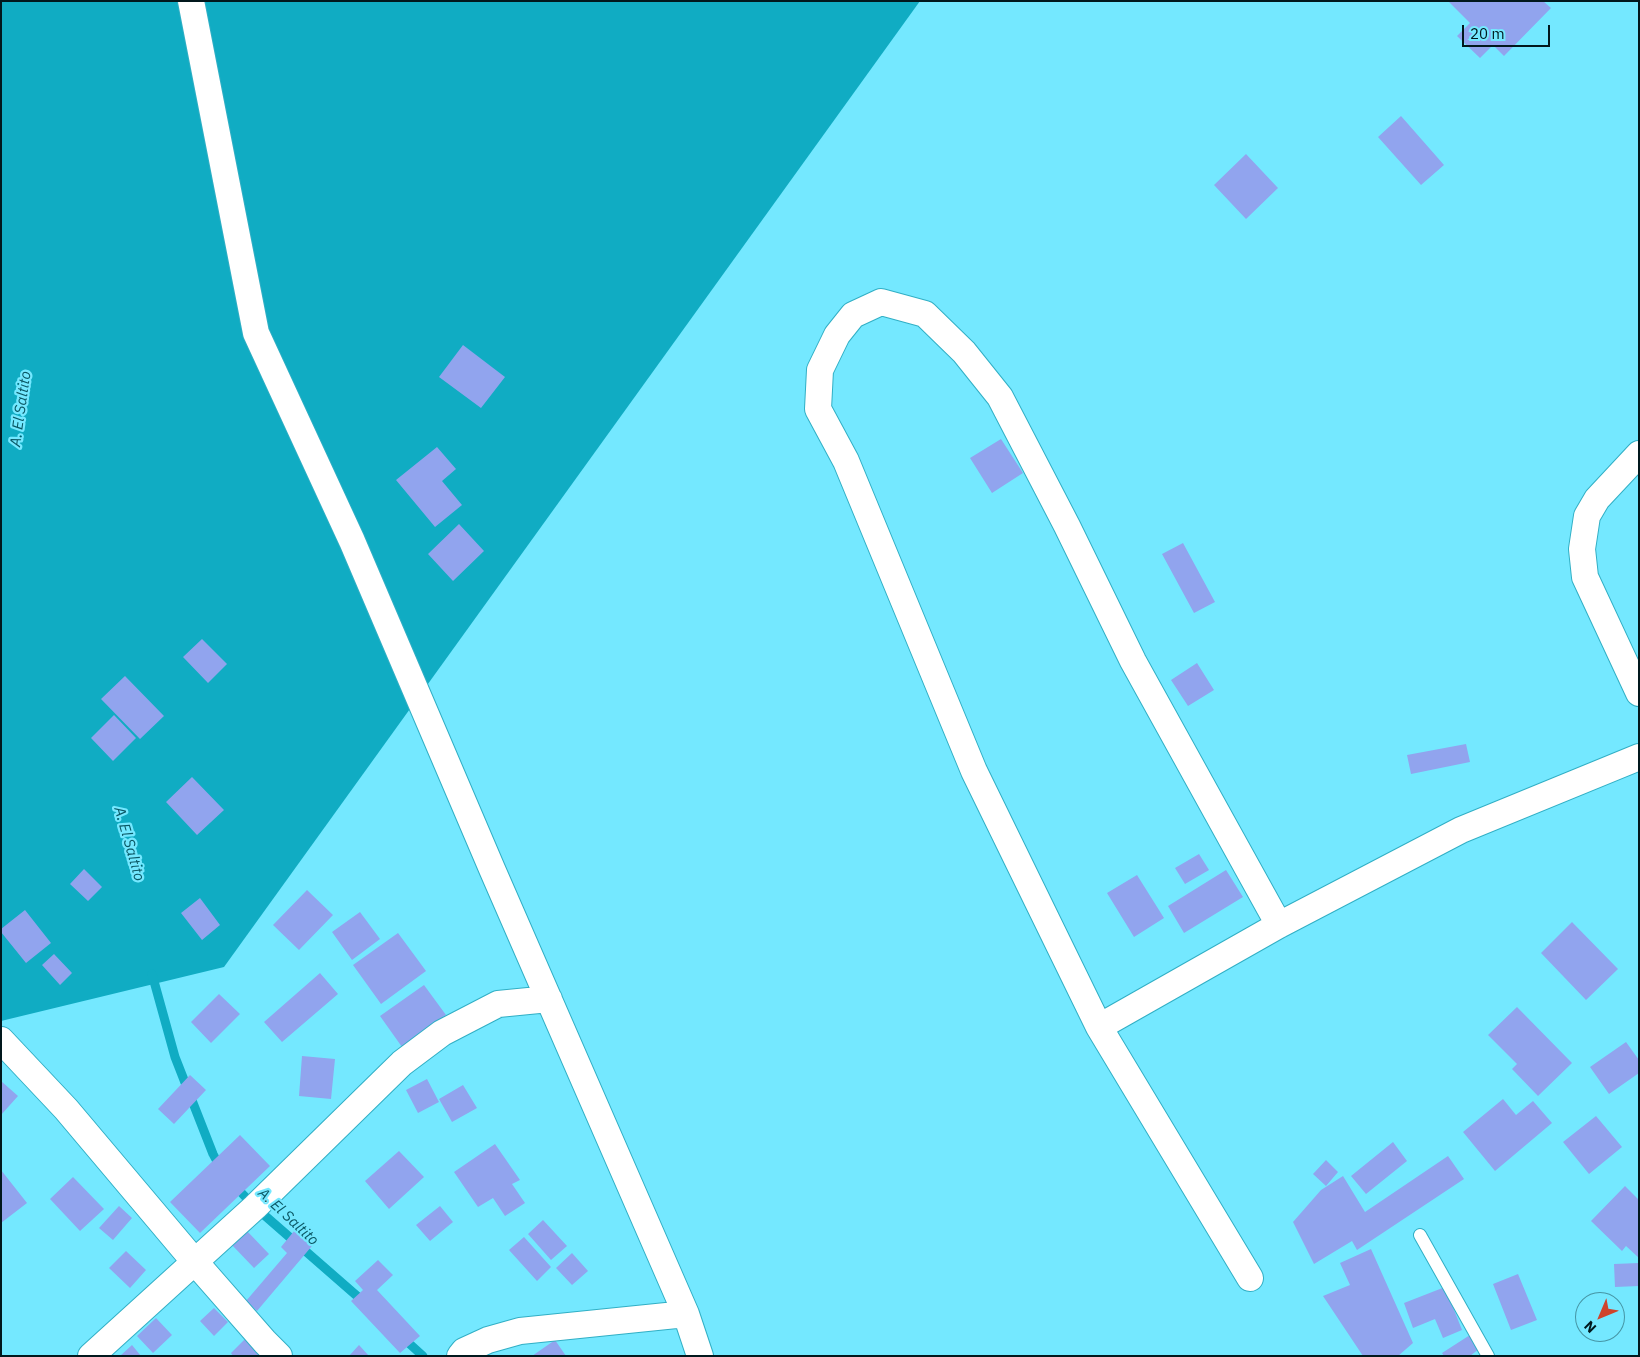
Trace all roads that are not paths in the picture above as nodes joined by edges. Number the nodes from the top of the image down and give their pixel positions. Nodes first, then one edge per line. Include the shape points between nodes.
1 (190, 1) edge
2 (1639, 454) edge
3 (1639, 693) edge
4 (1639, 757) edge
5 (1279, 926) junction
6 (549, 999) junction
7 (1099, 1027) junction
8 (1, 1040) edge
9 (1420, 1235) dead end
10 (195, 1262) junction
11 (1250, 1278) dead end
12 (686, 1314) junction
13 (90, 1356) edge
14 (279, 1356) edge
15 (460, 1356) edge
16 (700, 1356) edge
17 (1488, 1356) edge

1 - 6 street via 256,333 352,541
2 - 3 street via 1592,507 1587,516 1582,549 1585,578
4 - 5 street via 1461,830
5 - 7 street
5 - 7 street via 1133,661 1000,398 964,352 925,314 881,302 853,315 836,334 820,370 818,410 846,461 974,771
6 - 10 street via 498,1004 436,1038 402,1063
6 - 12 street
7 - 11 street
8 - 10 street via 66,1109
9 - 17 lane
10 - 13 street
10 - 14 street
12 - 15 street via 520,1331 488,1340
12 - 16 street

